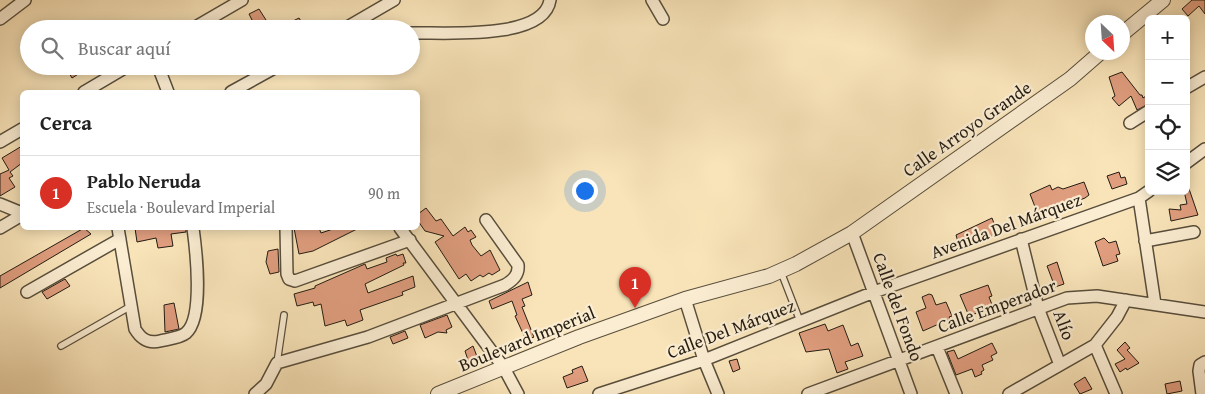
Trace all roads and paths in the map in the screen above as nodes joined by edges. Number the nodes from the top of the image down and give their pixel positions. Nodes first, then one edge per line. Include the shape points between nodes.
1 (25, 0) edge
2 (242, 0) edge
3 (394, 0) edge
4 (652, 0) edge
5 (1163, 0) edge
6 (549, 5) edge
7 (663, 18) dead end
8 (0, 19) edge
9 (208, 20) edge
10 (360, 20) edge
11 (1130, 27) edge
12 (420, 33) edge
13 (1092, 60) edge
14 (113, 75) edge
15 (161, 75) edge
16 (262, 75) edge
17 (1205, 77) edge
18 (1190, 86) edge
19 (87, 90) edge
20 (167, 90) edge
21 (235, 90) edge
22 (1145, 114) edge
23 (1130, 123) dead end
24 (20, 130) edge
25 (0, 142) edge
26 (1205, 149) edge
27 (1190, 160) edge
28 (1144, 194) edge
29 (4, 205) edge
30 (20, 213) edge
31 (20, 215) edge
32 (486, 220) dead end
33 (3, 226) edge
34 (118, 230) edge
35 (192, 230) edge
36 (286, 230) edge
37 (402, 230) edge
38 (1194, 232) dead end
39 (852, 233) junction
40 (1021, 239) junction
41 (120, 240) junction
42 (410, 240) junction
43 (1145, 241) junction
44 (780, 271) junction
45 (27, 292) dead end
46 (874, 292) junction
47 (685, 299) junction
48 (1126, 300) junction
49 (455, 302) junction
50 (1155, 304) junction
51 (131, 305) junction
52 (1038, 308) junction
53 (1205, 312) edge
54 (284, 315) dead end
55 (800, 321) junction
56 (1095, 345) junction
57 (61, 346) dead end
58 (937, 347) junction
59 (704, 360) junction
60 (899, 361) junction
61 (277, 363) junction
62 (1203, 363) edge
63 (1060, 365) junction
64 (504, 368) junction
65 (255, 394) edge
66 (438, 394) edge
67 (518, 394) edge
68 (599, 394) edge
69 (718, 394) edge
70 (808, 394) edge
71 (911, 394) edge
72 (956, 394) edge
73 (1008, 394) edge
74 (1116, 394) edge
75 (1202, 394) edge

1 - 8 street
2 - 9 street
3 - 10 street
4 - 7 street
5 - 11 street
6 - 12 street via 535,21 515,29
13 - 39 street, Calle Arroyo Grande via 1070,79
14 - 19 street
15 - 20 street
16 - 21 street
17 - 18 street
22 - 23 street
24 - 25 street
26 - 27 street
28 - 40 street, Avenida Del Márquez
28 - 43 street
29 - 30 street
29 - 33 street
31 - 33 street
32 - 49 street via 518,265 516,274 505,285
34 - 41 street
35 - 51 street via 197,311 192,326 185,334 152,343 141,338 136,329
36 - 42 street via 287,274 289,279 295,280
37 - 42 street
38 - 43 street
39 - 44 street, Boulevard Imperial
39 - 46 street, Calle del Fondo
40 - 46 street, Avenida Del Márquez
40 - 52 street, Alío
41 - 45 street
41 - 51 street
42 - 49 street
43 - 50 street
44 - 47 street, Boulevard Imperial
44 - 55 lane
46 - 55 street, Calle Del Márquez
46 - 60 street, Calle del Fondo
47 - 59 street
47 - 64 street, Boulevard Imperial
48 - 50 street, Calle Emperador
48 - 52 street, Calle Emperador via 1097,296 1067,298
48 - 56 street
49 - 61 street via 368,336
49 - 64 street
50 - 53 street, Calle Emperador
51 - 57 lane
52 - 58 street, Calle Emperador
52 - 63 street, Alío
54 - 61 lane
55 - 59 street, Calle Del Márquez
56 - 63 street
56 - 74 street
58 - 60 street, Calle Emperador
58 - 72 street
59 - 68 street, Calle Del Márquez
59 - 69 street
60 - 70 street, Calle Emperador
60 - 71 street, Calle del Fondo
61 - 65 street via 266,384
62 - 75 street via 1199,372
63 - 73 street
64 - 66 street, Boulevard Imperial
64 - 67 street

